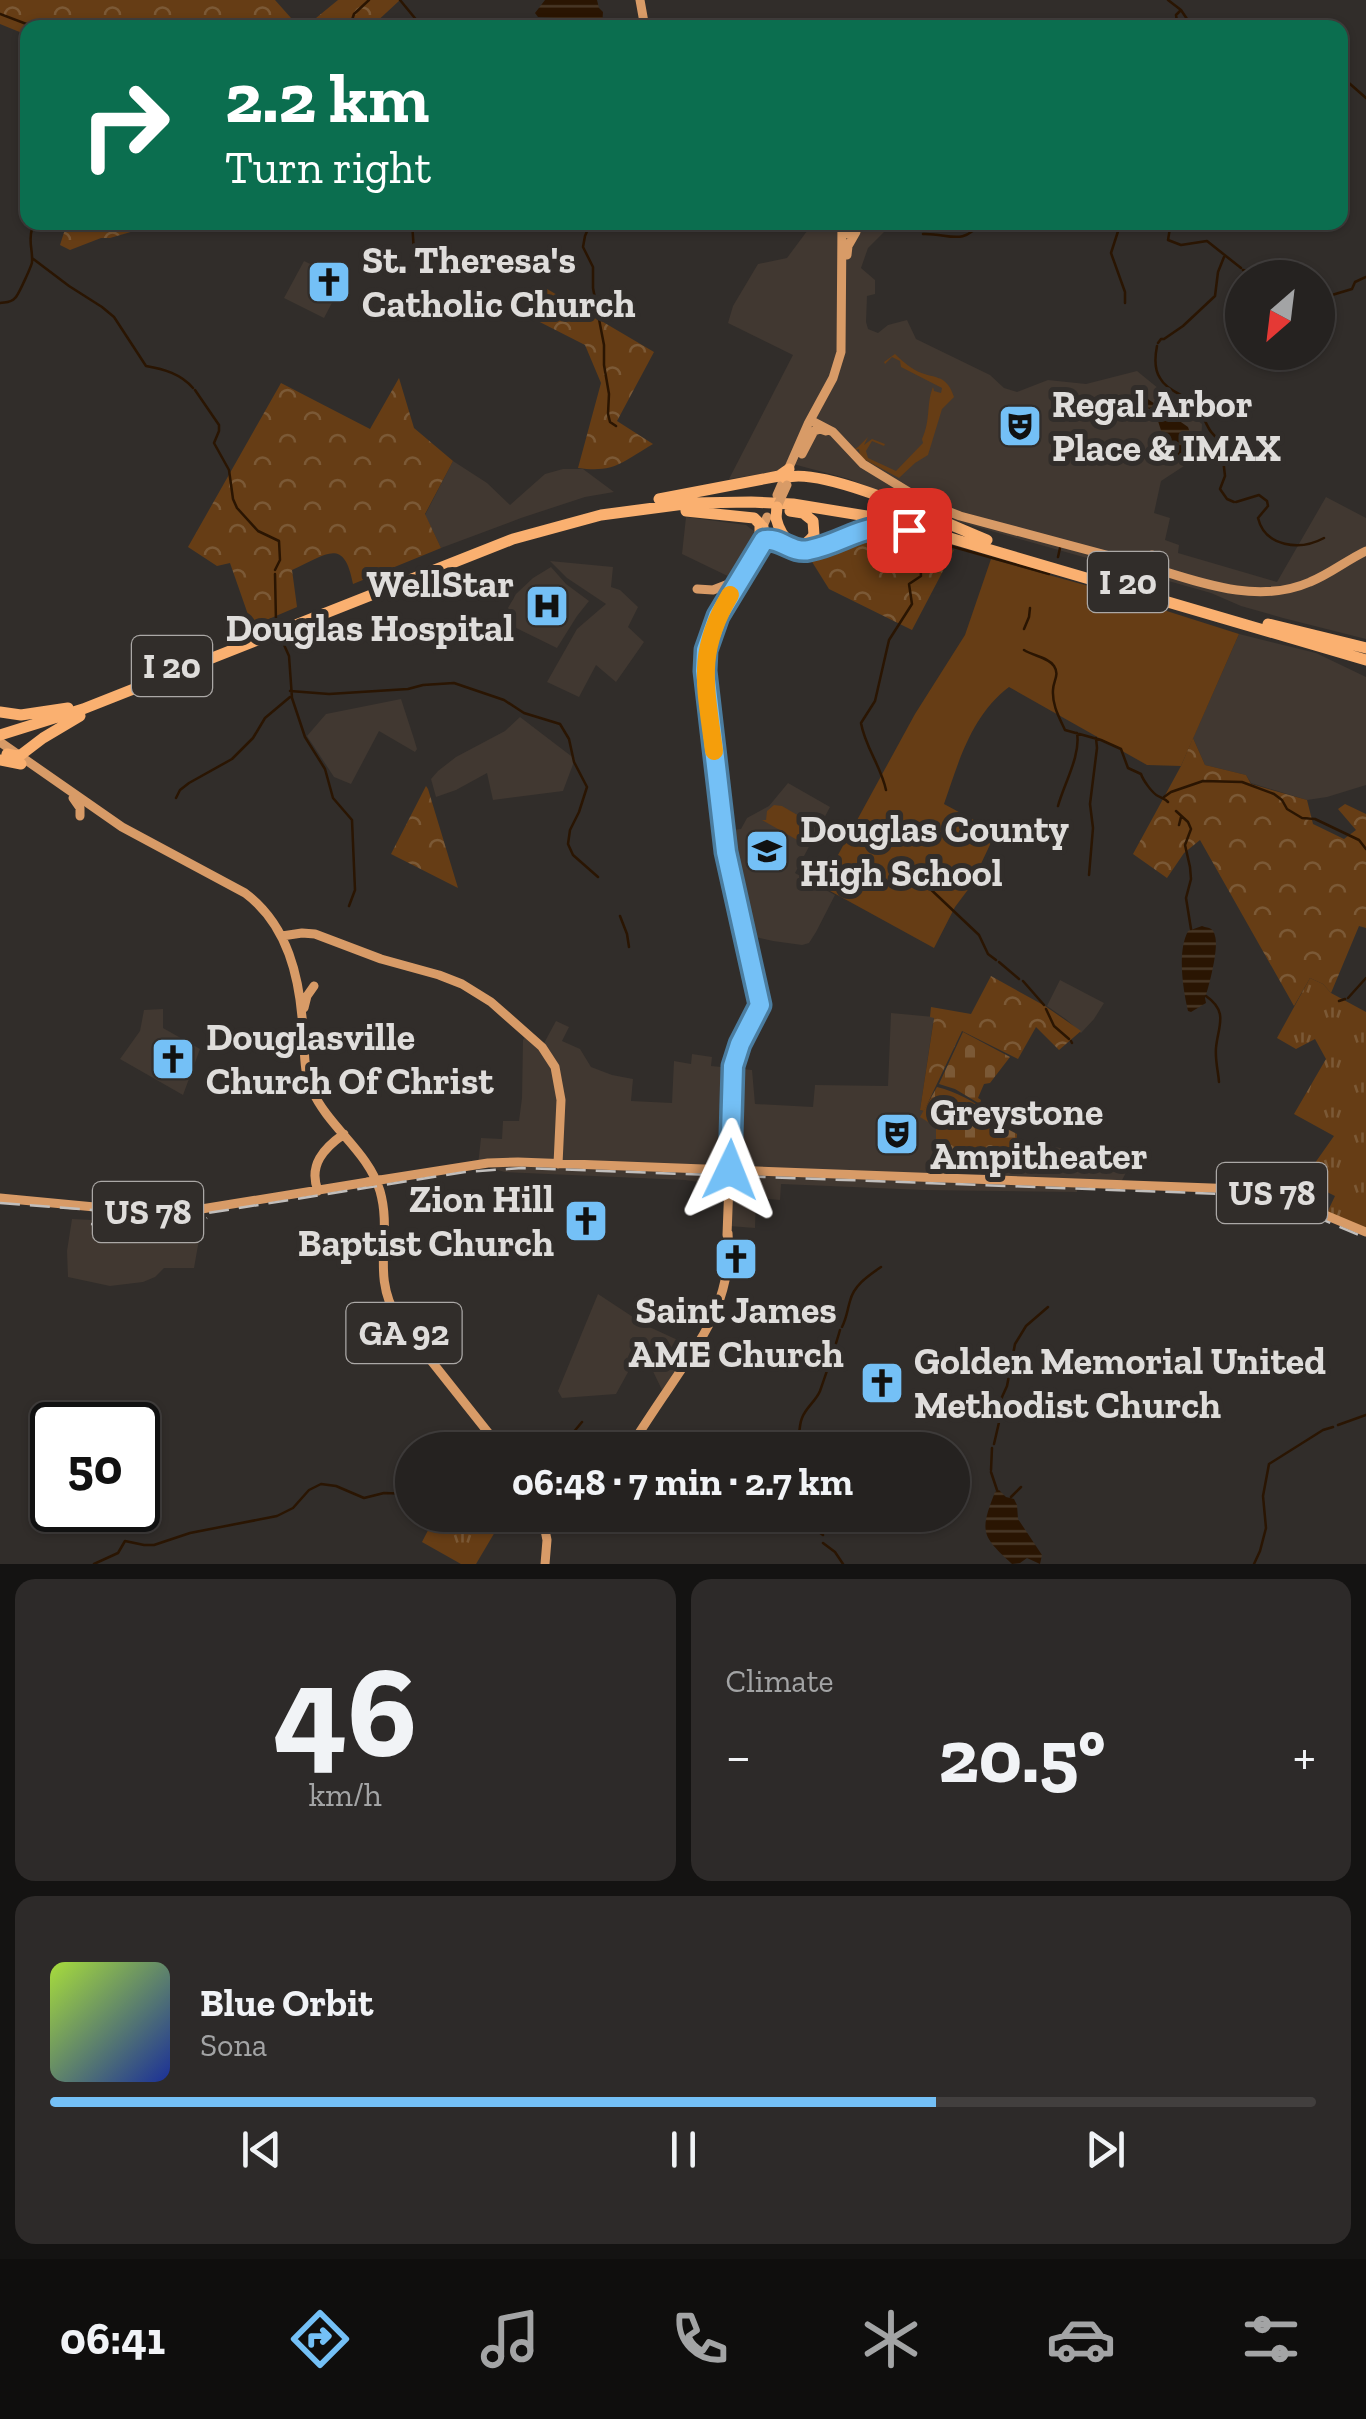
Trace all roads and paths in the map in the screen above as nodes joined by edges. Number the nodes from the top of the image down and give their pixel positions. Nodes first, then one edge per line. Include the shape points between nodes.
1 (842, 230) edge
2 (846, 230) edge
3 (828, 246) dead end
4 (842, 246) junction
5 (845, 264) junction
6 (816, 420) junction
7 (831, 434) junction
8 (854, 461) junction
9 (868, 466) junction
10 (789, 475) junction
11 (900, 487) junction
12 (659, 499) junction
13 (686, 511) junction
14 (601, 516) junction
15 (770, 521) junction
16 (987, 540) junction
17 (1366, 551) edge
18 (1026, 559) junction
19 (1138, 564) junction
20 (742, 572) junction
21 (1183, 576) junction
22 (697, 589) dead end
23 (711, 599) dead end
24 (716, 614) junction
25 (1304, 642) junction
26 (1366, 653) edge
27 (705, 662) junction
28 (1366, 668) edge
29 (131, 690) junction
30 (68, 708) junction
31 (0, 712) edge
32 (10, 751) edge
33 (73, 798) junction
34 (80, 816) dead end
35 (279, 937) junction
36 (296, 974) junction
37 (304, 1045) junction
38 (324, 1091) dead end
39 (319, 1102) junction
40 (338, 1135) junction
41 (558, 1164) junction
42 (730, 1170) junction
43 (731, 1185) dead end
44 (317, 1187) junction
45 (0, 1198) edge
46 (1366, 1232) edge
47 (485, 1432) edge
48 (488, 1432) edge
49 (640, 1432) edge
50 (549, 1532) edge
51 (548, 1564) edge

1 - 4 main road
2 - 5 main road via 856,232
3 - 4 main road
4 - 5 main road
4 - 6 main road via 842,352
5 - 6 main road via 846,344
6 - 7 main road
6 - 9 main road
6 - 10 main road
7 - 8 main road
7 - 10 main road via 814,430
8 - 9 main road
8 - 11 main road
9 - 11 main road
10 - 12 highway
10 - 15 main road, bridge
10 - 16 highway via 863,492
11 - 19 main road via 955,514
12 - 16 highway, I 20 via 814,500
12 - 30 highway, I 20 via 509,533
13 - 14 highway
13 - 15 highway
13 - 15 highway via 800,512 813,521 814,537 793,544
14 - 18 highway, I 20 via 692,503 793,504 885,519
14 - 29 highway, I 20 via 496,545
15 - 18 highway via 792,549 807,551 890,526
15 - 20 main road
16 - 26 highway, I 20
17 - 21 main road via 1309,583 1275,592 1240,591
18 - 25 highway, I 20
19 - 21 main road
19 - 21 main road via 1154,556 1158,566
20 - 22 main road via 722,588
20 - 24 main road
20 - 27 main road via 718,616
23 - 24 main road
24 - 27 main road
25 - 26 highway, I 20
25 - 28 highway
27 - 42 main road via 726,852 760,1005 733,1066
29 - 32 highway
29 - 32 highway, I 20 via 64,716
30 - 31 highway
30 - 32 highway, I 20
32 - 33 main road, GA 92
32 - 35 main road, GA 92 via 116,824 245,893 262,906
33 - 34 main road
33 - 35 main road, GA 92 via 247,899
35 - 36 main road, GA 92
35 - 40 main road, GA 92 via 295,994 302,1078
35 - 41 main road via 310,934 462,984 491,1002 555,1067
36 - 37 main road, GA 92
36 - 37 main road via 314,985 305,1003
37 - 39 main road, GA 92 via 308,1080
38 - 39 main road
39 - 40 main road, GA 92
40 - 44 main road via 322,1160
40 - 47 main road, GA 92 via 375,1189 378,1278 388,1311
40 - 48 main road, GA 92 via 368,1164 380,1192 390,1306
41 - 42 main road, US 78
41 - 44 main road, US 78, bridge via 488,1164
42 - 46 main road, US 78 via 1238,1188 1270,1192
43 - 49 main road via 721,1298
44 - 45 main road, US 78 via 177,1213
50 - 51 main road

